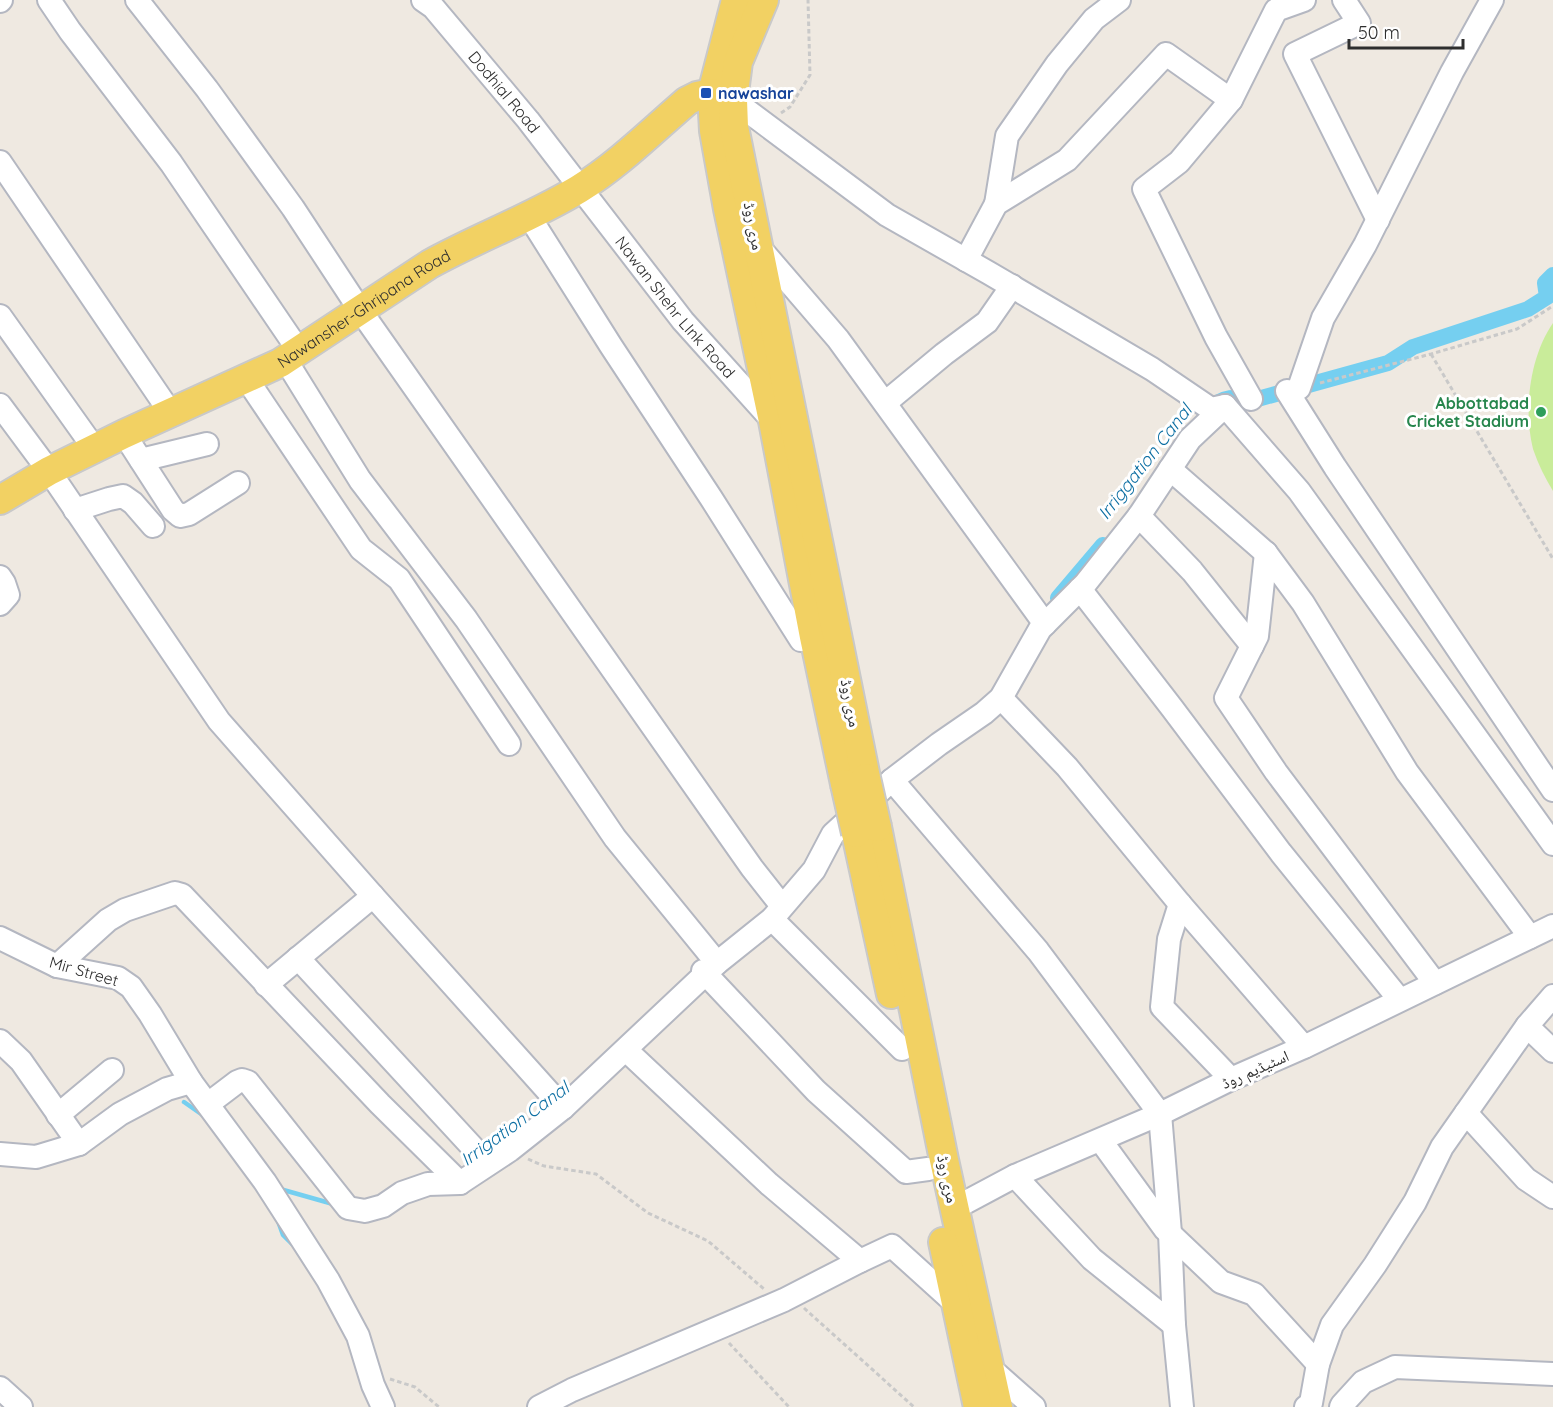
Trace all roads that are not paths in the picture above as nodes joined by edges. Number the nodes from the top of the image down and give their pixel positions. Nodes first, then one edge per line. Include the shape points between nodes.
1 (49, 0) edge
2 (137, 0) edge
3 (423, 0) edge
4 (736, 0) edge
5 (764, 0) edge
6 (1119, 0) edge
7 (1304, 0) edge
8 (1344, 0) edge
9 (1492, 0) edge
10 (722, 96) junction
11 (1231, 100) junction
12 (0, 162) edge
13 (581, 188) junction
14 (996, 204) junction
15 (529, 216) junction
16 (1378, 220) junction
17 (758, 246) junction
18 (966, 260) junction
19 (1012, 286) junction
20 (360, 310) junction
21 (0, 316) edge
22 (292, 355) junction
23 (246, 378) junction
24 (1251, 399) dead end
25 (885, 403) junction
26 (0, 405) edge
27 (1225, 406) junction
28 (170, 412) junction
29 (773, 421) junction
30 (124, 434) junction
31 (207, 444) dead end
32 (94, 448) junction
33 (141, 460) junction
34 (1170, 469) junction
35 (49, 471) junction
36 (238, 483) dead end
37 (0, 500) edge
38 (75, 510) junction
39 (1139, 516) junction
40 (153, 526) dead end
41 (1266, 553) junction
42 (0, 577) edge
43 (1080, 589) junction
44 (0, 604) edge
45 (1045, 624) junction
46 (814, 637) junction
47 (1252, 646) junction
48 (1001, 698) junction
49 (509, 744) dead end
50 (868, 781) junction
51 (1553, 790) edge
52 (1553, 844) edge
53 (373, 896) junction
54 (1180, 904) junction
55 (777, 912) junction
56 (1553, 926) edge
57 (1530, 937) junction
58 (0, 938) edge
59 (298, 958) junction
60 (57, 966) junction
61 (708, 969) junction
62 (1435, 983) junction
63 (266, 985) junction
64 (1553, 996) edge
65 (1400, 999) junction
66 (1527, 1026) junction
67 (0, 1041) edge
68 (1304, 1047) junction
69 (626, 1050) junction
70 (1553, 1052) edge
71 (911, 1058) junction
72 (112, 1070) dead end
73 (1231, 1080) junction
74 (191, 1082) junction
75 (208, 1104) junction
76 (563, 1108) junction
77 (1466, 1113) junction
78 (58, 1114) junction
79 (1160, 1114) junction
80 (1101, 1140) junction
81 (79, 1144) junction
82 (0, 1154) edge
83 (488, 1164) junction
84 (927, 1169) junction
85 (1015, 1176) junction
86 (460, 1183) junction
87 (1553, 1197) edge
88 (955, 1208) junction
89 (1170, 1233) junction
90 (860, 1260) junction
91 (954, 1302) junction
92 (1174, 1324) junction
93 (1318, 1365) junction
94 (1553, 1374) edge
95 (0, 1388) edge
96 (987, 1394) edge
97 (1308, 1405) edge
98 (1346, 1406) edge
99 (21, 1407) edge
100 (383, 1407) edge
101 (540, 1407) edge
102 (1034, 1407) edge
103 (1182, 1407) edge

1 - 22 street via 171,164
2 - 20 street via 293,208
3 - 13 street, Dodhial Road via 528,120
4 - 10 main road, مری روڈ
5 - 10 main road, مری روڈ
6 - 14 street via 1094,19 1007,136
7 - 11 street via 1276,10
8 - 16 street via 1359,23 1295,54
9 - 16 street
10 - 13 main road, Nawansher-Ghripana Road via 697,96 687,101
10 - 17 main road, مری روڈ via 734,127
10 - 18 street via 766,123 887,215
10 - 29 main road, مری روڈ via 714,131
11 - 14 street via 1166,54 1067,160
11 - 24 street via 1179,162 1144,189 1216,337
12 - 28 street
13 - 15 main road, Nawansher-Ghripana Road
13 - 29 street, Nawan Shehr LInk Road via 682,321
14 - 18 street
15 - 20 main road, Nawansher-Ghripana Road via 430,264
15 - 46 street via 801,640
16 - 51 street via 1323,318 1293,390 1342,477
17 - 25 street via 838,339
17 - 50 main road, مری روڈ
18 - 19 street
19 - 25 street via 987,322
19 - 27 street via 1152,369 1211,409
20 - 22 main road, Nawansher-Ghripana Road
20 - 55 street via 752,868
21 - 32 street
22 - 23 main road, Nawansher-Ghripana Road
22 - 61 street via 360,480 466,619
23 - 28 main road, Nawansher-Ghripana Road
23 - 49 street via 361,549 399,579
25 - 45 street
26 - 35 street
27 - 34 street via 1190,439
27 - 52 street via 1299,492
28 - 30 main road, Nawansher-Ghripana Road
29 - 46 main road, مری روڈ
30 - 32 main road, Nawansher-Ghripana Road
30 - 33 street
31 - 33 street
32 - 35 main road, Nawansher-Ghripana Road
33 - 36 street via 180,516
34 - 39 street
34 - 41 street
35 - 37 main road, Nawansher-Ghripana Road
35 - 38 street
38 - 40 street via 123,496
38 - 53 street via 219,721
39 - 43 street
39 - 47 street via 1192,571
41 - 47 street via 1257,636
41 - 57 street via 1303,603 1407,772
42 - 44 street via 8,595
43 - 45 street
43 - 65 street via 1281,853
45 - 48 street
46 - 50 main road, مری روڈ
47 - 62 street via 1226,698 1276,772
48 - 50 street via 939,744
48 - 54 street via 1067,767
50 - 55 street via 814,870
50 - 71 main road, مری روڈ, bridge via 866,830
50 - 79 street via 1038,951
53 - 59 street
53 - 76 street
54 - 68 street
54 - 73 street via 1168,939 1162,1006
55 - 61 street
55 - 71 street
56 - 57 street, اسٹیڈیم روڈ
57 - 62 street, اسٹیڈیم روڈ
58 - 60 street, Mir Street
59 - 63 street
59 - 83 street
60 - 63 street via 108,920 175,893 182,895
60 - 74 street, Mir Street via 118,978 131,987
61 - 69 street
61 - 84 street via 816,1091 906,1172
62 - 65 street, اسٹیڈیم روڈ
63 - 86 street
64 - 66 street
65 - 68 street, اسٹیڈیم روڈ
66 - 70 street
66 - 77 street
67 - 78 street via 21,1061
68 - 73 street, اسٹیڈیم روڈ
69 - 76 street
69 - 90 street via 769,1185
71 - 84 main road, مری روڈ
71 - 88 main road, مری روڈ
72 - 78 street
73 - 79 street, اسٹیڈیم روڈ
74 - 75 street, Mir Street
74 - 81 street via 167,1089 120,1114
75 - 86 street via 237,1082 248,1082 348,1208 365,1211 429,1184
75 - 100 street, Mir Street via 265,1182 328,1280 358,1336 372,1385
76 - 83 street
77 - 87 street via 1526,1179
77 - 93 street via 1375,1265 1332,1324
78 - 81 street
79 - 80 street, اسٹیڈیم روڈ
79 - 89 street
80 - 85 street, اسٹیڈیم روڈ
80 - 89 street
81 - 82 street via 36,1157
83 - 86 street
84 - 91 main road, مری روڈ
85 - 88 street, اسٹیڈیم روڈ
85 - 92 street via 1092,1259
88 - 96 main road, مری روڈ
89 - 92 street
89 - 93 street via 1221,1282 1254,1294
90 - 91 street via 892,1246
90 - 101 street via 784,1299
91 - 96 main road, مری روڈ
92 - 103 street
93 - 97 street
94 - 98 street via 1395,1367 1363,1382
95 - 99 street
96 - 102 street
97 - 98 street

